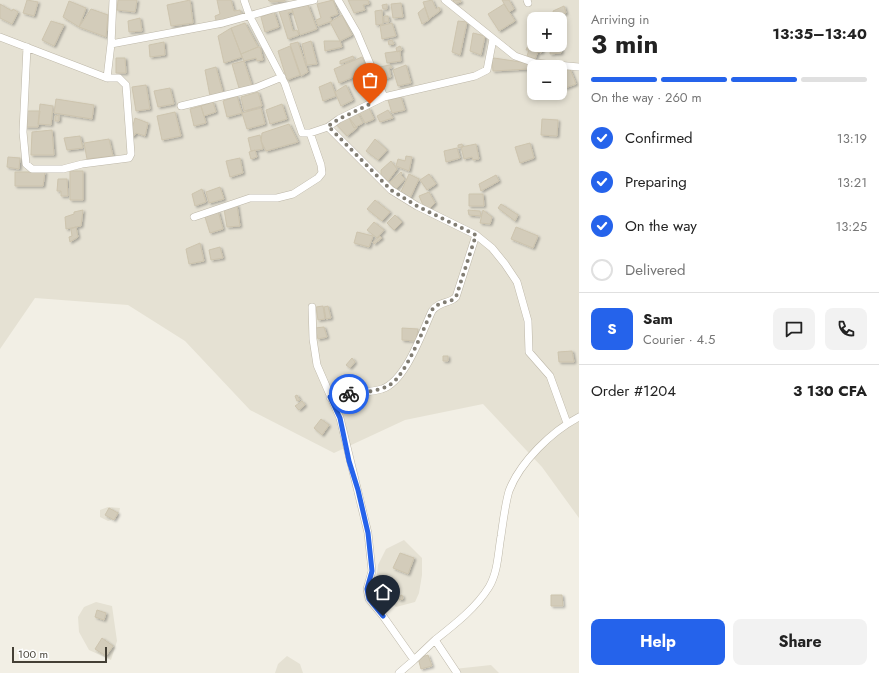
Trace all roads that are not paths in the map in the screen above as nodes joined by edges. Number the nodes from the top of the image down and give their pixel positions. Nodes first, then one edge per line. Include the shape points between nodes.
1 (113, 0) edge
2 (244, 0) edge
3 (314, 0) edge
4 (338, 0) edge
5 (445, 0) edge
6 (250, 17) junction
7 (0, 36) edge
8 (493, 39) junction
9 (111, 44) junction
10 (27, 47) junction
11 (579, 66) edge
12 (282, 77) junction
13 (107, 78) junction
14 (384, 97) junction
15 (180, 106) dead end
16 (328, 126) junction
17 (310, 133) junction
18 (194, 217) dead end
19 (476, 235) junction
20 (312, 307) dead end
21 (330, 397) junction
22 (579, 417) edge
23 (567, 423) junction
24 (435, 640) junction
25 (414, 660) junction
26 (399, 673) edge
27 (457, 673) edge

1 - 9 street
2 - 6 street
3 - 6 street
4 - 14 street via 357,33
5 - 8 street
6 - 9 street
6 - 12 street
7 - 10 street
8 - 11 street via 510,53 534,63
8 - 14 street via 487,70 482,73
9 - 13 street
10 - 13 street
10 - 13 street via 23,132 26,164 32,169 63,169 129,158 131,154 126,85 119,78
12 - 15 street via 255,88
12 - 17 street via 302,133
14 - 16 street
16 - 17 street
16 - 19 street via 391,190
17 - 18 street via 321,165 322,173 318,178 293,194 277,198 250,198
19 - 21 street via 456,297 454,300 437,304 432,310 410,359 392,383 381,389
19 - 23 street via 492,248 516,282 528,321 529,352 550,376
20 - 21 street via 313,339 318,365
21 - 25 street via 340,418 368,533 372,571 367,589 369,599
22 - 23 street
23 - 24 street via 530,457 517,475 509,492 495,572 489,586 476,604
24 - 25 street
24 - 27 street
25 - 26 street

